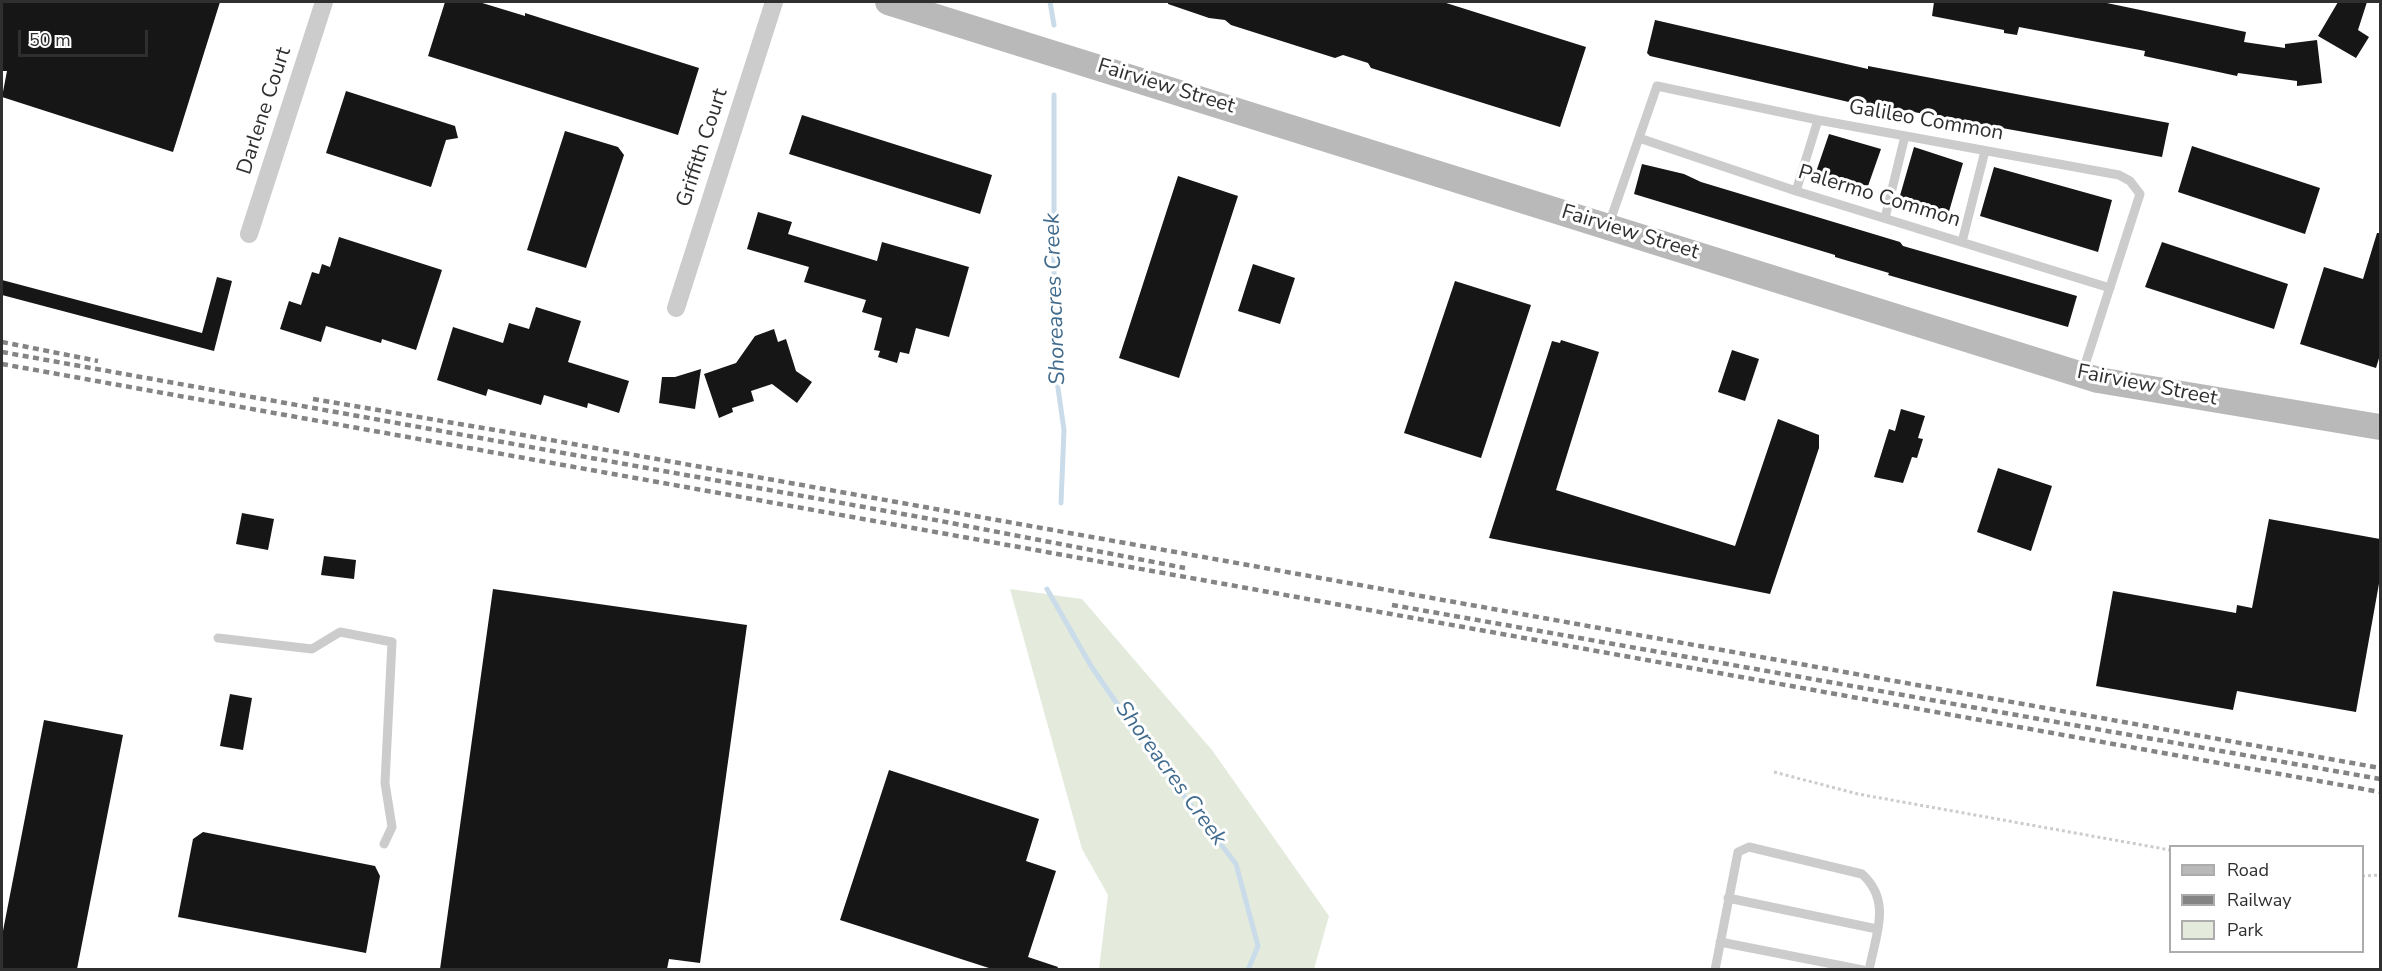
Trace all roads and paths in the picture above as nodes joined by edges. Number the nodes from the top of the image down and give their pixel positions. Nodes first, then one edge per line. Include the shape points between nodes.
1 (324, 2) edge
2 (774, 2) edge
3 (888, 2) edge
4 (946, 9) edge
5 (1818, 120) junction
6 (1905, 136) junction
7 (1638, 138) junction
8 (1985, 151) junction
9 (1796, 191) junction
10 (1885, 218) junction
11 (1608, 226) junction
12 (249, 234) dead end
13 (1962, 242) junction
14 (2110, 288) junction
15 (676, 308) dead end
16 (2081, 375) junction
17 (2380, 427) edge
18 (218, 638) dead end
19 (1774, 772) dead end
20 (384, 844) dead end
21 (2169, 850) edge
22 (2380, 875) edge
23 (2364, 876) edge
24 (1728, 898) junction
25 (1877, 929) junction
26 (1720, 942) junction
27 (1715, 969) edge
28 (1863, 969) edge
29 (1869, 969) edge

1 - 12 street, Darlene Court
2 - 15 street, Griffith Court
3 - 4 main road, Fairview Street
4 - 11 main road, Fairview Street
5 - 6 lane, Galileo Common
5 - 7 lane, Galileo Common via 1657,86
5 - 9 lane
6 - 8 lane, Galileo Common
6 - 10 lane
7 - 9 lane, Palermo Common
7 - 11 lane, Galileo Common
8 - 13 lane
8 - 14 lane, Galileo Common via 2119,175 2130,181 2140,194
9 - 10 lane, Palermo Common
10 - 13 lane, Palermo Common
11 - 16 main road, Fairview Street
13 - 14 lane, Palermo Common
14 - 16 lane, Galileo Common
16 - 17 main road, Fairview Street
18 - 20 lane via 312,649 340,632 392,642 385,783 392,827
19 - 21 path via 1858,794
22 - 23 path
24 - 25 lane
24 - 25 lane via 1738,852 1749,847 1862,874 1874,885 1881,904
24 - 26 lane
25 - 29 lane
26 - 27 lane
26 - 28 lane

